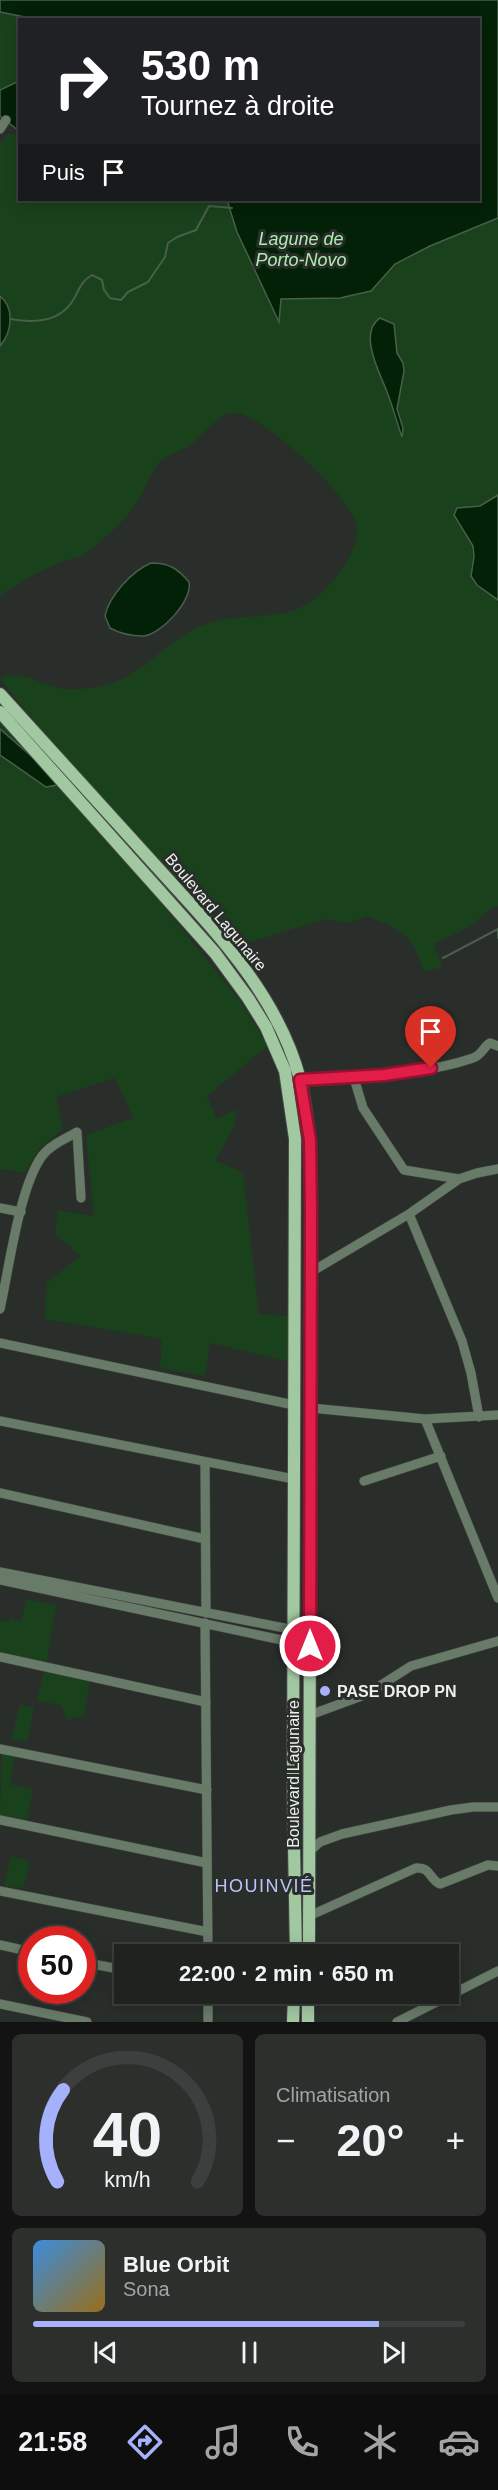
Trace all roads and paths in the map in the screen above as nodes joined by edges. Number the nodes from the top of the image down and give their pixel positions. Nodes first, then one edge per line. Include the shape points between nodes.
1 (6, 120) dead end
2 (0, 129) edge
3 (0, 694) edge
4 (0, 712) edge
5 (498, 1046) edge
6 (354, 1078) junction
7 (300, 1080) junction
8 (498, 1169) edge
9 (459, 1179) junction
10 (81, 1198) dead end
11 (0, 1208) edge
12 (21, 1212) junction
13 (409, 1214) junction
14 (311, 1272) junction
15 (3, 1281) edge
16 (0, 1310) edge
17 (0, 1343) edge
18 (294, 1405) junction
19 (311, 1408) junction
20 (498, 1415) edge
21 (478, 1417) junction
22 (425, 1419) junction
23 (0, 1421) edge
24 (441, 1456) junction
25 (205, 1462) junction
26 (294, 1479) junction
27 (364, 1480) dead end
28 (0, 1493) edge
29 (205, 1539) junction
30 (0, 1572) edge
31 (0, 1580) edge
32 (498, 1598) edge
33 (206, 1613) junction
34 (205, 1623) junction
35 (294, 1636) junction
36 (310, 1640) junction
37 (498, 1641) edge
38 (0, 1657) edge
39 (206, 1702) junction
40 (310, 1715) junction
41 (0, 1749) edge
42 (207, 1790) junction
43 (498, 1807) edge
44 (0, 1820) edge
45 (309, 1852) junction
46 (207, 1863) junction
47 (498, 1866) edge
48 (0, 1892) edge
49 (309, 1916) junction
50 (208, 1932) junction
51 (208, 1944) edge
52 (296, 1944) edge
53 (309, 1944) edge
54 (0, 1946) edge
55 (18, 1949) edge
56 (96, 1965) edge
57 (114, 1968) edge
58 (498, 1971) edge
59 (0, 2004) edge
60 (208, 2004) edge
61 (294, 2004) edge
62 (308, 2004) edge
63 (87, 2022) edge
64 (208, 2022) edge
65 (293, 2022) edge
66 (308, 2022) edge
67 (397, 2022) edge

1 - 2 street
3 - 7 main road, Boulevard Lagunaire via 225,943 272,1011
4 - 18 main road, Boulevard Lagunaire via 215,953 266,1027 285,1071 295,1139
5 - 6 street via 490,1043 474,1058 431,1068
6 - 7 street
6 - 9 street via 363,1108 404,1170
7 - 14 main road, Boulevard Lagunaire via 310,1140
8 - 9 street
9 - 13 street
10 - 12 street via 77,1132 43,1155
11 - 12 street
12 - 15 street
13 - 14 street
13 - 21 street via 462,1341
14 - 19 main road, Boulevard Lagunaire
15 - 16 street
17 - 18 street
18 - 26 main road, Boulevard Lagunaire
19 - 22 street
19 - 36 main road, Boulevard Lagunaire
20 - 21 street
21 - 22 street
22 - 24 street
23 - 25 street
24 - 27 street
24 - 32 street
25 - 26 street
25 - 29 street
26 - 35 main road, Boulevard Lagunaire
28 - 29 street
29 - 33 street
30 - 33 street
31 - 34 street
33 - 35 street
34 - 35 street
34 - 39 street
35 - 36 street
35 - 52 main road, Boulevard Lagunaire
36 - 40 main road, Boulevard Lagunaire
37 - 40 street via 411,1666 367,1694
38 - 39 street
39 - 42 street
40 - 45 main road, Boulevard Lagunaire
41 - 42 street
42 - 46 street
43 - 45 street via 451,1810 342,1834 320,1842
44 - 46 street
45 - 49 main road, Boulevard Lagunaire
46 - 50 street
47 - 49 street via 488,1865 440,1884 429,1871 416,1868
48 - 50 street
49 - 53 main road, Boulevard Lagunaire
50 - 51 street
54 - 55 street
56 - 57 street
58 - 67 street
59 - 63 street
60 - 64 street
61 - 65 main road
62 - 66 main road

